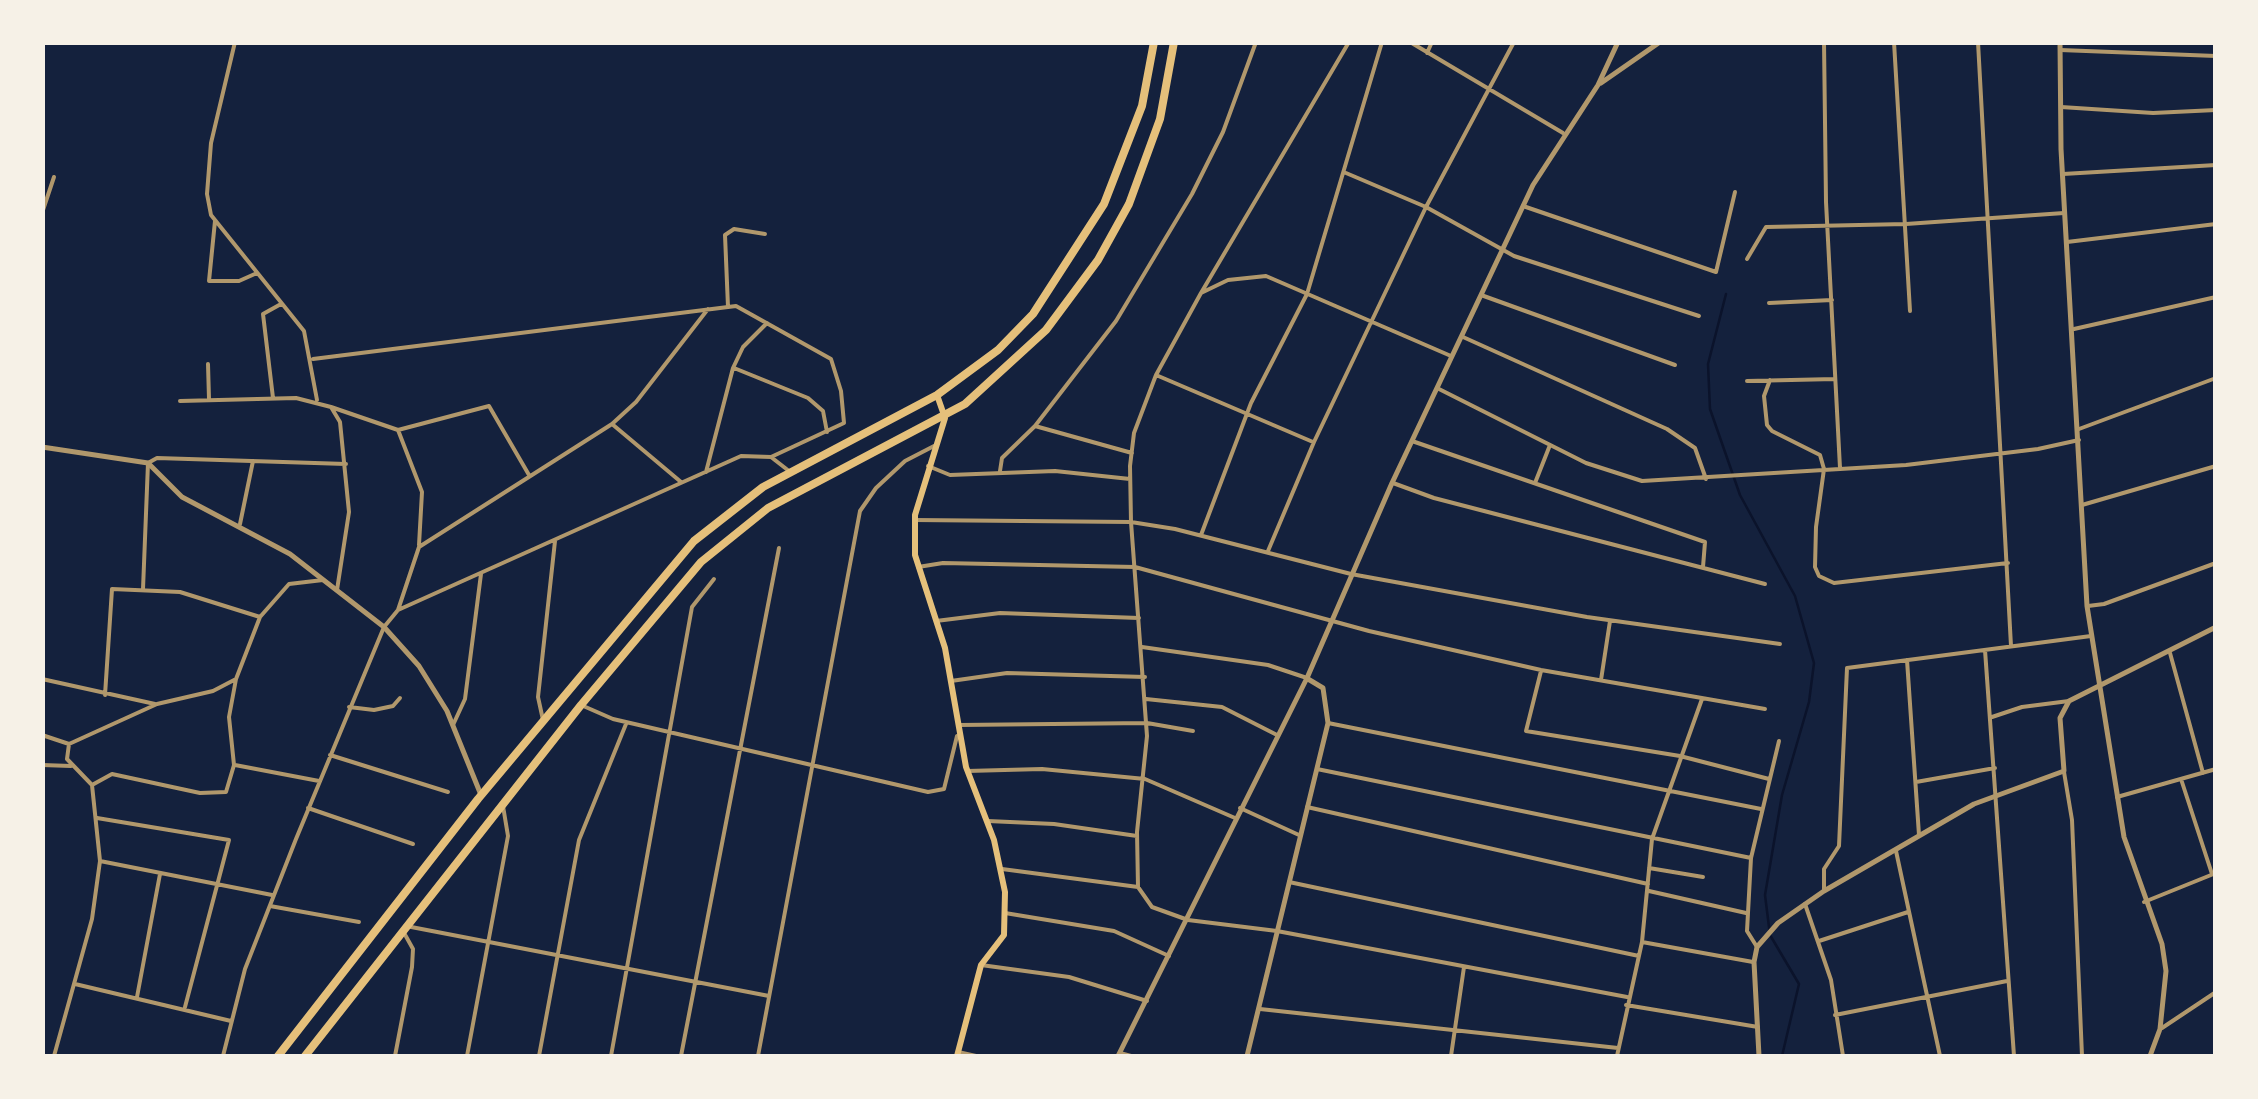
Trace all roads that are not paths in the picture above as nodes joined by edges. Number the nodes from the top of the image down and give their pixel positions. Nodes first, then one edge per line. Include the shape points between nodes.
1 (236, 42) edge
2 (1154, 42) edge
3 (1174, 42) edge
4 (1256, 42) edge
5 (1349, 42) edge
6 (1382, 42) edge
7 (1410, 42) edge
8 (1432, 42) edge
9 (1514, 42) edge
10 (1618, 42) edge
11 (1660, 42) edge
12 (1824, 42) edge
13 (1894, 42) edge
14 (1978, 42) edge
15 (2060, 46) edge
16 (1426, 52) junction
17 (2216, 56) edge
18 (1598, 85) junction
19 (1490, 91) junction
20 (2060, 107) junction
21 (2216, 110) edge
22 (1564, 133) junction
23 (2216, 165) edge
24 (1346, 174) junction
25 (2062, 174) junction
26 (54, 177) dead end
27 (1735, 192) dead end
28 (1523, 206) junction
29 (1426, 207) junction
30 (42, 213) edge
31 (2065, 213) junction
32 (1987, 218) junction
33 (215, 220) junction
34 (1906, 224) junction
35 (2216, 224) edge
36 (1828, 226) junction
37 (765, 234) dead end
38 (2067, 242) junction
39 (1504, 248) junction
40 (1747, 259) dead end
41 (257, 274) junction
42 (1201, 293) junction
43 (1307, 294) junction
44 (1482, 295) junction
45 (2216, 297) edge
46 (1832, 300) junction
47 (1769, 302) dead end
48 (281, 304) junction
49 (728, 306) junction
50 (708, 308) junction
51 (1910, 311) dead end
52 (1699, 316) dead end
53 (768, 322) junction
54 (1372, 322) junction
55 (2074, 329) junction
56 (1462, 336) junction
57 (1452, 356) junction
58 (313, 359) junction
59 (208, 364) dead end
60 (1675, 365) dead end
61 (733, 368) junction
62 (1156, 375) junction
63 (2216, 378) edge
64 (1835, 379) junction
65 (1770, 380) junction
66 (1747, 381) dead end
67 (1437, 388) junction
68 (937, 395) junction
69 (273, 398) junction
70 (210, 400) junction
71 (317, 400) junction
72 (180, 401) dead end
73 (331, 407) junction
74 (1248, 411) junction
75 (945, 418) junction
76 (612, 424) junction
77 (1035, 426) junction
78 (2079, 429) junction
79 (398, 430) junction
80 (826, 432) junction
81 (1412, 440) junction
82 (2079, 440) junction
83 (1314, 442) junction
84 (936, 445) junction
85 (1550, 445) junction
86 (42, 447) edge
87 (1132, 452) junction
88 (2002, 454) junction
89 (771, 457) junction
90 (254, 460) junction
91 (148, 464) junction
92 (346, 464) junction
93 (928, 466) junction
94 (2216, 466) edge
95 (1840, 468) junction
96 (1824, 469) junction
97 (706, 472) junction
98 (790, 472) junction
99 (1000, 473) junction
100 (530, 476) junction
101 (1130, 479) junction
102 (1706, 479) junction
103 (682, 483) junction
104 (1392, 483) junction
105 (1535, 483) junction
106 (2082, 504) junction
107 (914, 520) junction
108 (1131, 522) junction
109 (240, 524) junction
110 (1201, 535) junction
111 (555, 540) junction
112 (419, 547) junction
113 (779, 548) dead end
114 (1268, 552) junction
115 (2008, 563) junction
116 (2216, 563) edge
117 (918, 567) junction
118 (1135, 567) junction
119 (1702, 568) junction
120 (482, 574) junction
121 (1351, 574) junction
122 (714, 579) dead end
123 (323, 580) junction
124 (1765, 584) dead end
125 (144, 589) junction
126 (337, 591) junction
127 (2087, 606) junction
128 (398, 610) junction
129 (260, 617) junction
130 (1139, 618) junction
131 (936, 621) junction
132 (1610, 621) junction
133 (1330, 622) junction
134 (384, 627) junction
135 (2215, 629) edge
136 (2092, 636) junction
137 (1780, 644) dead end
138 (2011, 646) junction
139 (1142, 648) junction
140 (1984, 650) junction
141 (2170, 653) junction
142 (1907, 660) junction
143 (1542, 670) junction
144 (1145, 677) junction
145 (1307, 678) junction
146 (42, 679) edge
147 (236, 679) junction
148 (1601, 680) junction
149 (951, 681) junction
150 (2099, 689) junction
151 (105, 694) junction
152 (400, 698) dead end
153 (1702, 698) junction
154 (1146, 699) junction
155 (2069, 701) junction
156 (156, 704) junction
157 (581, 705) junction
158 (349, 707) junction
159 (1766, 710) dead end
160 (1992, 717) junction
161 (544, 720) junction
162 (626, 722) junction
163 (1328, 722) junction
164 (1147, 723) junction
165 (454, 726) junction
166 (958, 728) junction
167 (1193, 731) dead end
168 (669, 732) junction
169 (42, 735) edge
170 (1277, 735) junction
171 (1779, 741) dead end
172 (69, 744) junction
173 (742, 750) junction
174 (330, 755) junction
175 (1680, 756) junction
176 (42, 765) edge
177 (234, 765) junction
178 (71, 766) junction
179 (813, 768) junction
180 (1995, 768) junction
181 (2216, 768) edge
182 (1316, 769) junction
183 (967, 770) junction
184 (2064, 771) junction
185 (2203, 773) junction
186 (2181, 778) junction
187 (1145, 779) junction
188 (1769, 779) junction
189 (319, 780) junction
190 (1914, 783) junction
191 (92, 785) junction
192 (1666, 790) junction
193 (448, 792) dead end
194 (482, 795) junction
195 (1996, 796) junction
196 (2117, 797) junction
197 (502, 803) junction
198 (1307, 807) junction
199 (308, 808) junction
200 (1240, 808) junction
201 (1761, 809) junction
202 (96, 818) junction
203 (1235, 818) junction
204 (988, 821) junction
205 (1137, 836) junction
206 (1300, 836) junction
207 (1919, 836) junction
208 (1652, 840) junction
209 (413, 844) dead end
210 (1895, 850) junction
211 (1751, 858) junction
212 (100, 860) junction
213 (1649, 868) junction
214 (1002, 870) junction
215 (160, 874) junction
216 (2214, 874) edge
217 (1703, 877) dead end
218 (1288, 882) junction
219 (218, 885) junction
220 (1138, 887) junction
221 (1647, 887) junction
222 (1824, 891) junction
223 (274, 896) junction
224 (2144, 902) junction
225 (1805, 904) junction
226 (270, 906) junction
227 (1908, 912) junction
228 (1005, 913) junction
229 (1746, 914) junction
230 (1188, 920) junction
231 (359, 922) dead end
232 (405, 929) junction
233 (1277, 931) junction
234 (1819, 941) junction
235 (1642, 942) junction
236 (490, 943) junction
237 (1757, 947) junction
238 (557, 956) junction
239 (1170, 956) junction
240 (1639, 956) junction
241 (1754, 962) junction
242 (980, 965) junction
243 (1464, 967) junction
244 (626, 969) junction
245 (2008, 980) junction
246 (694, 982) junction
247 (75, 984) junction
248 (2216, 992) edge
249 (1927, 995) junction
250 (769, 996) junction
251 (137, 997) junction
252 (1628, 997) junction
253 (1146, 1001) junction
254 (1626, 1006) junction
255 (185, 1008) junction
256 (1259, 1008) junction
257 (1835, 1015) junction
258 (232, 1021) junction
259 (1758, 1027) junction
260 (2160, 1029) junction
261 (1454, 1030) junction
262 (1618, 1048) junction
263 (958, 1054) edge
264 (1119, 1055) edge
265 (54, 1056) edge
266 (223, 1056) edge
267 (278, 1056) edge
268 (305, 1056) edge
269 (395, 1056) edge
270 (467, 1056) edge
271 (540, 1056) edge
272 (611, 1056) edge
273 (681, 1056) edge
274 (758, 1056) edge
275 (976, 1056) edge
276 (1131, 1056) edge
277 (1248, 1056) edge
278 (1450, 1056) edge
279 (1617, 1056) edge
280 (1760, 1056) edge
281 (1843, 1056) edge
282 (1940, 1056) edge
283 (2014, 1056) edge
284 (2082, 1056) edge
285 (2150, 1056) edge

1 - 33 street via 211,143 206,194
2 - 68 highway via 1125,156 1082,244 1017,332
3 - 75 highway via 1155,136 1098,260 1046,330
4 - 77 street via 1192,194 1116,321
5 - 42 street
6 - 24 street
7 - 16 street
8 - 16 street
9 - 19 street
10 - 18 street
11 - 18 street
12 - 36 street
13 - 34 street
14 - 32 street
15 - 17 street
15 - 20 street
16 - 19 street
18 - 22 street
19 - 22 street
19 - 29 street
20 - 21 street
20 - 25 street
22 - 28 street
23 - 25 street
24 - 29 street
24 - 43 street
25 - 31 street
26 - 30 street
27 - 28 street via 1716,272
28 - 39 street
29 - 39 street
29 - 54 street
31 - 32 street
31 - 38 street
32 - 34 street
32 - 88 street
33 - 41 street
33 - 41 street via 210,281
34 - 36 street
34 - 51 street
35 - 38 street
36 - 40 street via 1766,227
36 - 46 street
37 - 49 street via 734,229 724,235
38 - 55 street
39 - 44 street
39 - 52 street
41 - 48 street
42 - 43 street via 1266,276
42 - 62 street
43 - 54 street
43 - 74 street
44 - 56 street
44 - 60 street
45 - 55 street
46 - 47 street
46 - 64 street
48 - 58 street via 304,331
48 - 69 street via 264,314
49 - 50 street
49 - 53 street
50 - 58 street
50 - 76 street
53 - 61 street
53 - 80 street via 831,359 844,423
54 - 57 street
54 - 83 street
55 - 78 street
56 - 57 street
56 - 102 street via 1667,429 1694,448
57 - 67 street
58 - 71 street
59 - 70 street
61 - 80 street via 808,398 823,411
61 - 97 street
62 - 74 street
62 - 87 street
63 - 78 street
64 - 65 street
64 - 95 street
65 - 66 street
65 - 96 street via 1767,424 1820,455
67 - 81 street
67 - 85 street
68 - 75 main road
68 - 98 highway
69 - 70 street
69 - 71 street
70 - 72 street
71 - 73 street
73 - 79 street
73 - 92 street
74 - 83 street
74 - 110 street
75 - 84 main road
75 - 157 highway via 746,524 686,578
76 - 100 street
76 - 103 street
77 - 87 street
77 - 99 street via 1002,458
78 - 82 street
79 - 100 street via 489,406
79 - 112 street via 422,492
80 - 89 street
81 - 104 street
81 - 105 street
82 - 88 street
82 - 106 street
83 - 114 street
84 - 93 main road
84 - 179 street via 905,460 860,512
85 - 102 street via 1642,481
85 - 105 street
86 - 91 street
87 - 101 street
88 - 95 street
88 - 115 street
89 - 97 street via 741,456
89 - 98 street
90 - 91 street via 156,458
90 - 92 street
90 - 109 street
91 - 109 street via 182,497
91 - 125 street
92 - 126 street via 349,512
93 - 99 street via 950,475
93 - 107 main road
94 - 106 street
95 - 96 street
96 - 102 street
96 - 115 street via 1819,576 1834,583
97 - 103 street
98 - 161 highway via 742,501 683,552
99 - 101 street
100 - 112 street
101 - 108 street
103 - 111 street
104 - 119 street
104 - 121 street
105 - 119 street via 1705,542
106 - 127 street
107 - 108 street
107 - 117 main road
108 - 110 street
108 - 118 street
109 - 123 street
110 - 114 street
111 - 120 street
111 - 161 street via 538,697
112 - 128 street
113 - 173 street
114 - 121 street
115 - 138 street
116 - 127 street
117 - 118 street
117 - 131 main road
118 - 130 street
118 - 133 street
119 - 124 street
120 - 128 street
120 - 165 street via 465,698
121 - 132 street
121 - 133 street
122 - 168 street via 692,607
123 - 126 street
123 - 129 street via 289,584
125 - 129 street via 212,599
125 - 151 street via 112,589
126 - 134 street
127 - 136 street
128 - 134 street
129 - 147 street
130 - 131 street via 1000,613
130 - 139 street
131 - 149 main road
132 - 137 street
132 - 148 street
133 - 143 street
133 - 145 street
134 - 158 street
134 - 165 street via 419,666
135 - 141 street
136 - 138 street
136 - 150 street
138 - 140 street
139 - 144 street
139 - 145 street via 1268,664
140 - 142 street
140 - 160 street
141 - 150 street
141 - 185 street
142 - 190 street
142 - 222 street via 1846,668 1839,846 1824,870
143 - 148 street
143 - 175 street via 1526,731
144 - 149 street via 1007,674
144 - 154 street
145 - 163 street via 1323,688
145 - 170 street
146 - 151 street
147 - 156 street
147 - 177 street via 229,717
148 - 153 street
149 - 166 main road
150 - 155 street
150 - 196 street
151 - 156 street
152 - 158 street via 374,710
153 - 159 street
153 - 175 street
154 - 164 street
154 - 170 street via 1222,707
155 - 160 street
155 - 184 street via 2060,718
156 - 172 street
157 - 162 street
157 - 197 highway
158 - 174 street
160 - 180 street
161 - 194 highway
162 - 168 street
162 - 238 street via 579,840
163 - 182 street
163 - 192 street
164 - 166 street
164 - 167 street
164 - 187 street
165 - 194 street
166 - 179 street via 938,792
166 - 183 main road
168 - 173 street
168 - 244 street
169 - 172 street
170 - 200 street
171 - 188 street
172 - 178 street
173 - 179 street
173 - 246 street
174 - 189 street
174 - 193 street
175 - 188 street
175 - 192 street
176 - 178 street
177 - 189 street
177 - 191 street via 226,792 200,793 112,774
178 - 191 street
179 - 250 street
180 - 190 street
180 - 195 street
181 - 185 street
182 - 198 street
182 - 208 street
183 - 187 street
183 - 204 main road
184 - 195 street
184 - 284 street
185 - 186 street
186 - 196 street
186 - 216 street
187 - 203 street
187 - 205 street
188 - 201 street
189 - 199 street
190 - 207 street
191 - 202 street
192 - 201 street
192 - 208 street
194 - 267 highway
195 - 207 street
195 - 245 street
196 - 224 street
197 - 232 highway
197 - 236 street via 508,836
198 - 206 street
198 - 221 street
199 - 209 street
199 - 223 street
200 - 203 street
200 - 206 street
201 - 211 street
202 - 212 street
202 - 219 street via 230,840
203 - 230 street
204 - 205 street
204 - 214 main road
205 - 220 street
206 - 218 street
207 - 210 street
208 - 211 street
208 - 213 street
210 - 222 street
210 - 227 street
211 - 229 street
212 - 215 street
212 - 247 street
213 - 217 street
213 - 221 street
214 - 220 street
214 - 228 main road
215 - 219 street
215 - 251 street
216 - 224 street
218 - 233 street
218 - 240 street
219 - 223 street
219 - 255 street
220 - 230 street via 1152,907
221 - 229 street
221 - 235 street
222 - 225 street
223 - 226 street
224 - 260 street via 2166,971
225 - 234 street
225 - 237 street
226 - 231 street
226 - 258 street
227 - 234 street
227 - 249 street
228 - 239 street via 1114,931
228 - 242 main road via 1004,934
229 - 237 street via 1748,937
230 - 233 street
230 - 239 street
232 - 236 street
232 - 268 highway
232 - 269 street via 412,967
233 - 243 street
233 - 256 street
234 - 257 street
235 - 240 street
235 - 241 street
236 - 238 street
236 - 270 street
237 - 241 street
238 - 244 street
238 - 271 street
239 - 253 street
240 - 252 street
241 - 259 street
242 - 253 street via 1068,977
242 - 263 main road
243 - 252 street
243 - 261 street
244 - 246 street
244 - 272 street
245 - 249 street
245 - 283 street
246 - 250 street
246 - 273 street
247 - 251 street
247 - 265 street
248 - 260 street
249 - 257 street
249 - 282 street
250 - 274 street
251 - 255 street
252 - 254 street
253 - 264 street
254 - 259 street
254 - 262 street
255 - 258 street
256 - 261 street
256 - 277 street
257 - 281 street
258 - 266 street
259 - 280 street
260 - 285 street
261 - 262 street
261 - 278 street
262 - 279 street
263 - 275 street
264 - 276 street

